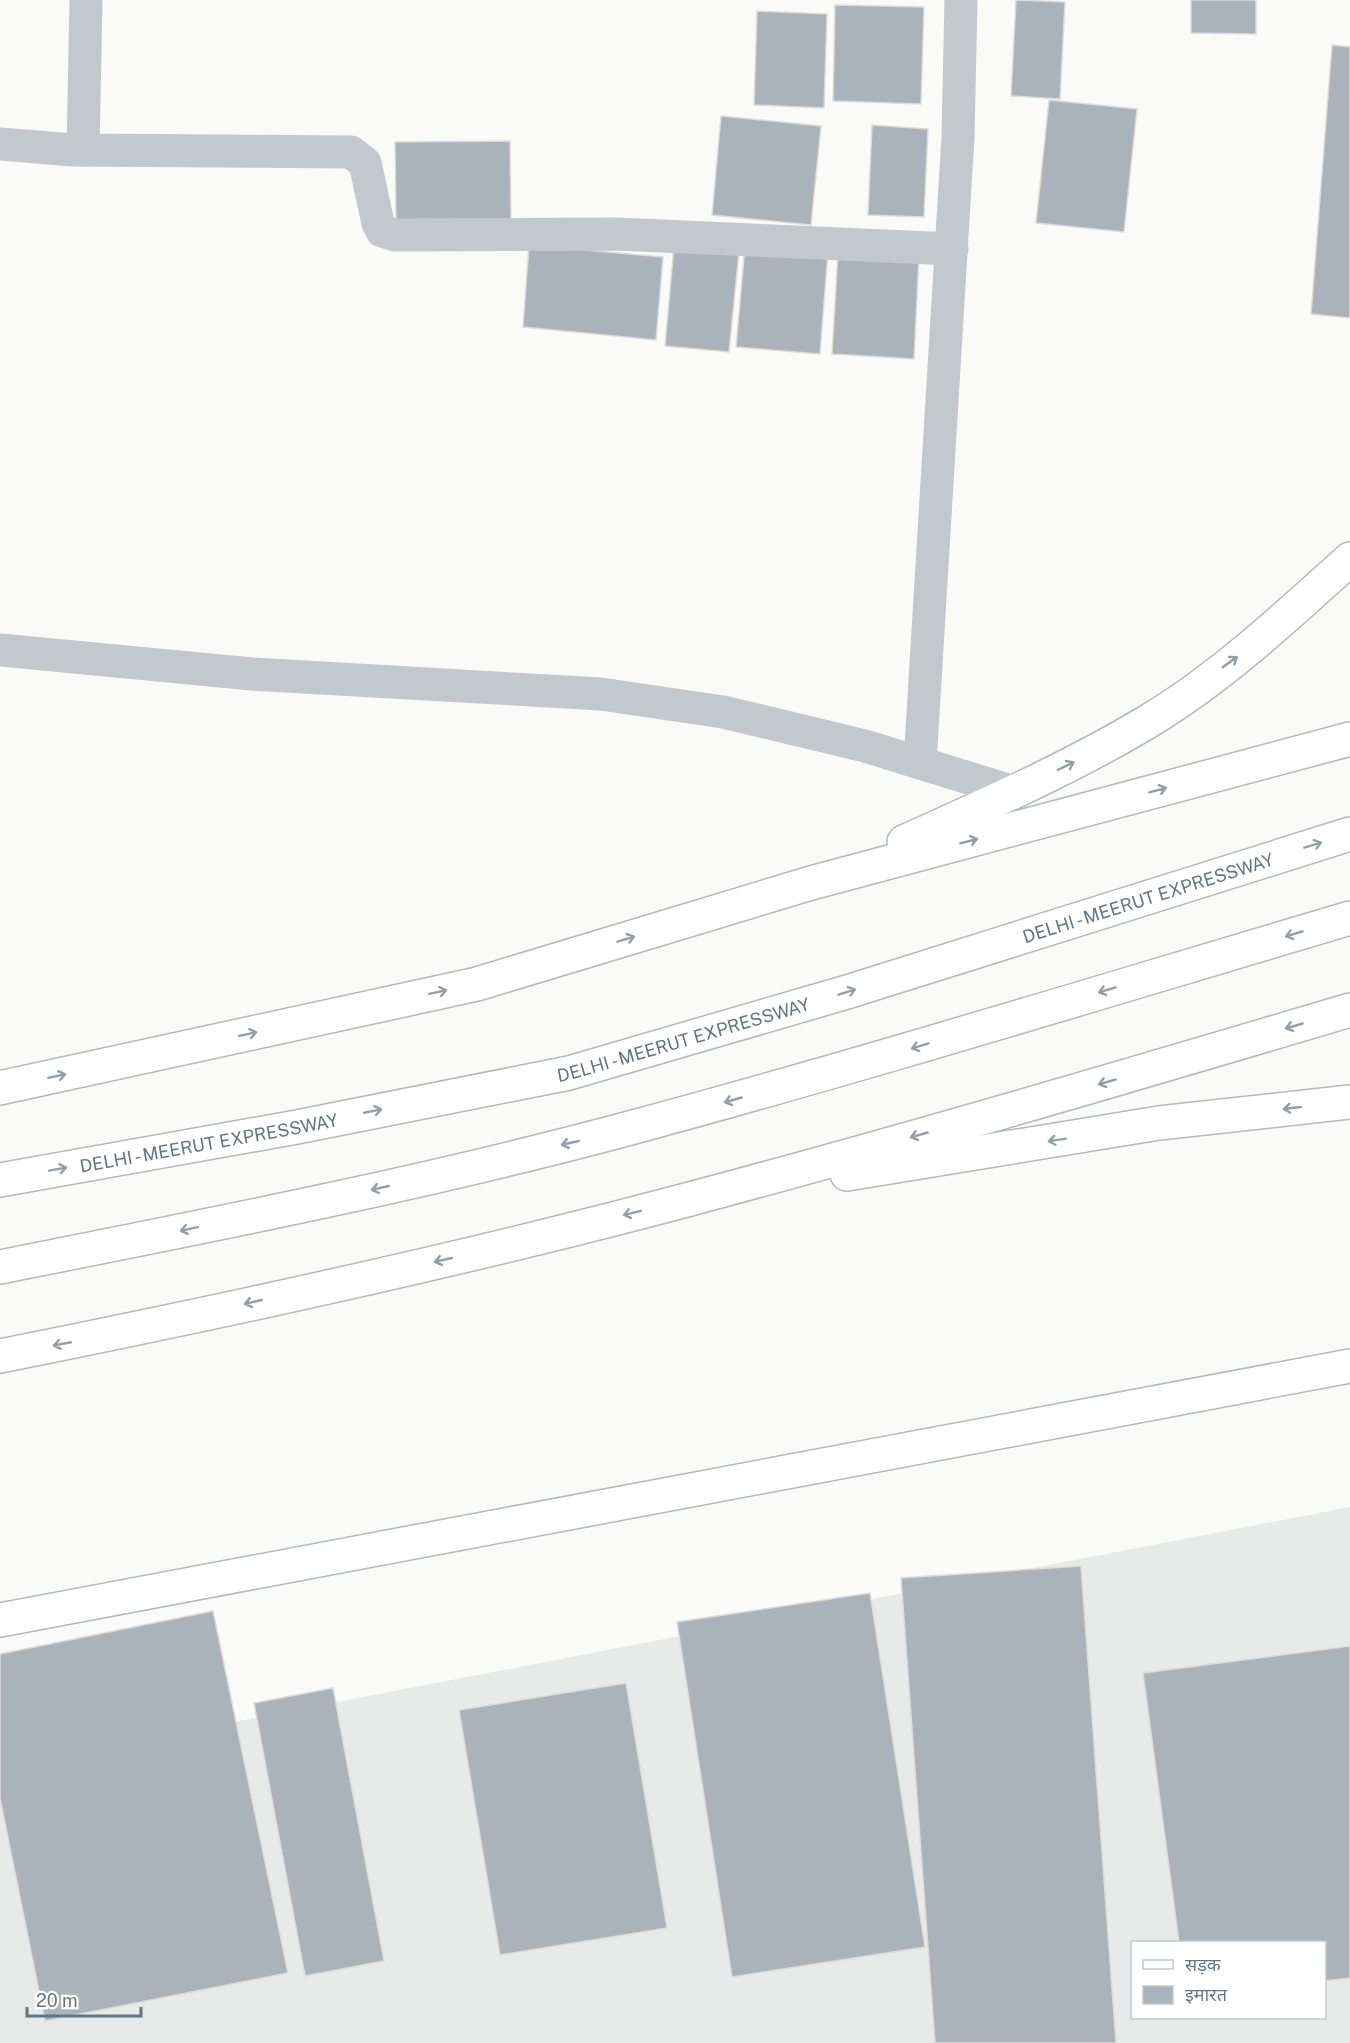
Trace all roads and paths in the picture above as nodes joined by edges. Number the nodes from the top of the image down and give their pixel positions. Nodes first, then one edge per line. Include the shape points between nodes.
1 (86, 0) edge
2 (961, 0) edge
3 (0, 144) edge
4 (83, 150) junction
5 (952, 249) junction
6 (1350, 559) edge
7 (0, 650) edge
8 (1350, 738) edge
9 (920, 763) junction
10 (1014, 792) junction
11 (1350, 834) edge
12 (811, 883) junction
13 (1350, 918) edge
14 (1350, 1010) edge
15 (0, 1088) edge
16 (1350, 1102) edge
17 (0, 1180) edge
18 (689, 1199) junction
19 (0, 1267) edge
20 (0, 1356) edge
21 (1350, 1366) edge
22 (0, 1620) edge

1 - 4 street
2 - 5 street
3 - 4 street
4 - 5 street via 351,152 365,163 378,223 389,234 617,234
5 - 9 street
10 -> 6 main road via 1154,717 1241,654
7 - 9 street via 252,674 601,694 723,712
12 -> 8 main road
9 - 10 street
10 - 12 main road
17 -> 11 main road, DELHI - MEERUT EXPRESSWAY via 297,1127 568,1072 847,992
15 -> 12 main road via 477,984
13 -> 19 main road via 627,1129 336,1199
14 -> 18 main road
16 -> 18 main road via 1159,1123
18 -> 20 main road via 478,1252
21 - 22 main road

